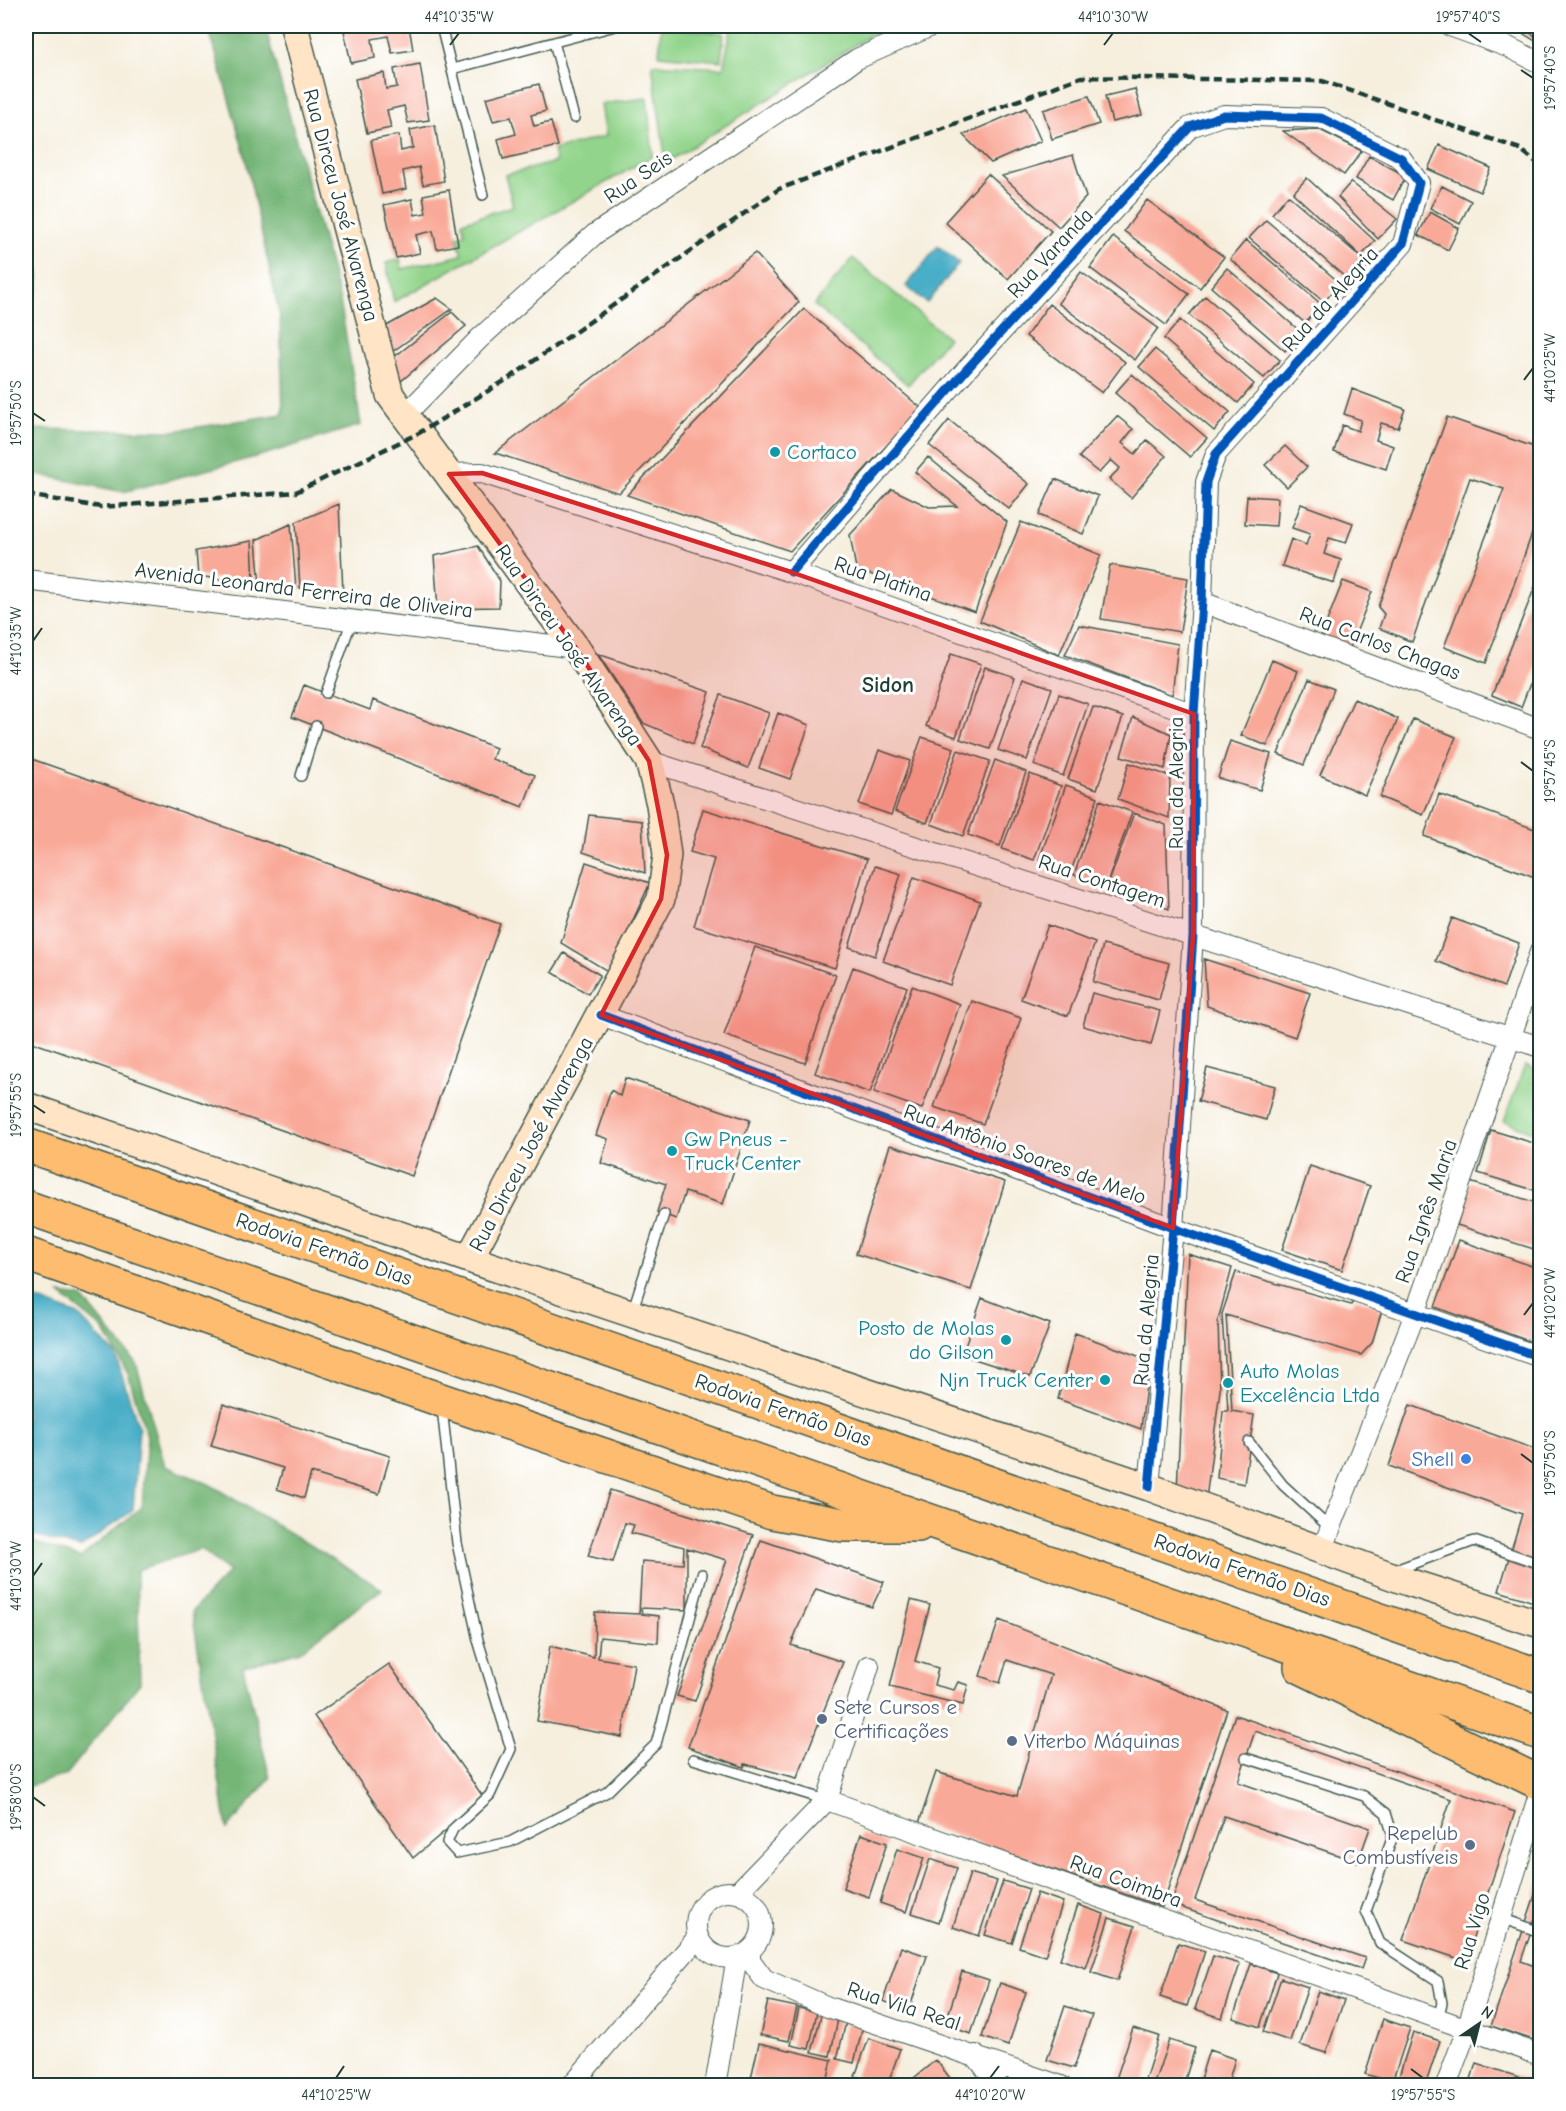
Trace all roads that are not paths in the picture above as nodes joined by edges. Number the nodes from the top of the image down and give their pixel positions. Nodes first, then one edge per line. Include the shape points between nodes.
1 (294, 26) edge
2 (441, 26) edge
3 (615, 26) edge
4 (931, 26) edge
5 (1450, 26) edge
6 (554, 42) junction
7 (1540, 63) edge
8 (452, 69) junction
9 (574, 118) dead end
10 (1401, 158) joint
11 (483, 195) dead end
12 (405, 415) junction
13 (449, 474) junction
14 (792, 572) junction
15 (26, 580) edge
16 (1202, 602) junction
17 (352, 620) junction
18 (576, 648) junction
19 (326, 693) dead end
20 (1194, 714) junction
21 (316, 726) dead end
22 (1540, 729) edge
23 (649, 761) junction
24 (301, 776) dead end
25 (1193, 936) junction
26 (1540, 952) edge
27 (601, 1015) junction
28 (1512, 1037) junction
29 (1540, 1047) edge
30 (26, 1106) edge
31 (26, 1145) edge
32 (26, 1207) edge
33 (664, 1215) dead end
34 (1173, 1228) junction
35 (26, 1254) edge
36 (469, 1259) junction
37 (632, 1314) junction
38 (1415, 1314) junction
39 (1540, 1357) edge
40 (441, 1400) junction
41 (1249, 1442) dead end
42 (1149, 1487) junction
43 (947, 1526) junction
44 (1326, 1539) junction
45 (1540, 1564) edge
46 (702, 1574) dead end
47 (1386, 1574) junction
48 (1148, 1593) junction
49 (1540, 1624) edge
50 (869, 1665) dead end
51 (1540, 1676) edge
52 (1540, 1733) edge
53 (1246, 1758) dead end
54 (693, 1759) dead end
55 (1540, 1783) edge
56 (1540, 1791) edge
57 (827, 1800) junction
58 (738, 1893) junction
59 (1501, 1918) junction
60 (1540, 1932) edge
61 (698, 1937) junction
62 (744, 1954) junction
63 (1438, 2018) junction
64 (1467, 2029) junction
65 (975, 2055) junction
66 (1540, 2055) edge
67 (571, 2085) edge
68 (715, 2085) edge
69 (999, 2085) edge
70 (1061, 2085) edge
71 (1446, 2085) edge

1 - 12 main road, Rua Dirceu José Alvarenga via 390,395
2 - 8 lane
3 - 6 lane
4 - 12 street, Rua Seis via 857,59 595,234 479,339
5 - 7 street
6 - 8 lane
6 - 9 lane
8 - 11 lane
10 - 14 street, Rua Varanda via 1320,118 1224,115 1190,127 966,370
10 - 16 street, Rua da Alegria via 1419,183 1403,244 1216,454 1206,482
12 - 13 main road, Rua Dirceu José Alvarenga
13 - 14 street, Rua Platina via 482,473
13 - 18 main road, Rua Dirceu José Alvarenga
14 - 20 street, Rua Platina
15 - 17 street, Avenida Leonarda Ferreira de Oliveira
16 - 20 street, Rua da Alegria
16 - 22 street, Rua Carlos Chagas
17 - 18 street, Avenida Leonarda Ferreira de Oliveira
17 - 19 lane
18 - 23 main road, Rua Dirceu José Alvarenga
20 - 25 street, Rua da Alegria
21 - 24 lane
23 - 25 street, Rua Contagem
23 - 27 main road, Rua Dirceu José Alvarenga via 667,855 661,899
25 - 28 street, Rua Contagem
25 - 34 street, Rua da Alegria
26 - 28 street, Rua Ignês Maria
27 - 34 street, Rua Antônio Soares de Melo
27 - 36 main road, Rua Dirceu José Alvarenga
28 - 29 street, Rua Contagem
28 - 38 street, Rua Ignês Maria
30 - 36 main road, Rodovia Fernão Dias
31 - 51 highway, Rodovia Fernão Dias
32 - 43 highway
33 - 37 lane
34 - 38 street, Rua Antônio Soares de Melo
34 - 42 street, Rua da Alegria
35 - 40 highway
36 - 37 main road, Rodovia Fernão Dias
37 - 42 main road, Rodovia Fernão Dias
38 - 39 street, Rua Antônio Soares de Melo
38 - 44 street, Rua Ignês Maria
40 - 43 highway via 772,1512 843,1525
40 - 46 lane via 458,1543 477,1640 511,1749 490,1795 453,1829 447,1842 456,1853 510,1842 607,1792 656,1744
41 - 44 lane
42 - 44 main road, Rodovia Fernão Dias
43 - 48 highway
44 - 47 main road, Rodovia Fernão Dias
45 - 47 lane via 1474,1541
47 - 49 main road, Rodovia Fernão Dias
48 - 52 highway
48 - 55 highway
50 - 57 street
53 - 63 lane via 1364,1796 1386,1813 1393,1836 1366,1911 1380,1943 1438,1982 1442,2003
54 - 57 lane, Rua Coimbra
56 - 59 street, Rua Vigo
57 - 58 street
57 - 63 street, Rua Coimbra
58 - 61 street via 717,1894 701,1907
58 - 62 street via 754,1905 762,1923 761,1934
59 - 60 lane
59 - 64 street, Rua Vigo
61 - 62 street via 709,1952 728,1959
61 - 67 street
62 - 65 street, Rua Vila Real via 764,1979 828,2007
62 - 68 street
63 - 64 street, Rua Coimbra
64 - 66 street, Rua Coimbra
64 - 71 street, Rua Vigo
65 - 69 street
65 - 70 street, Rua Vila Real

